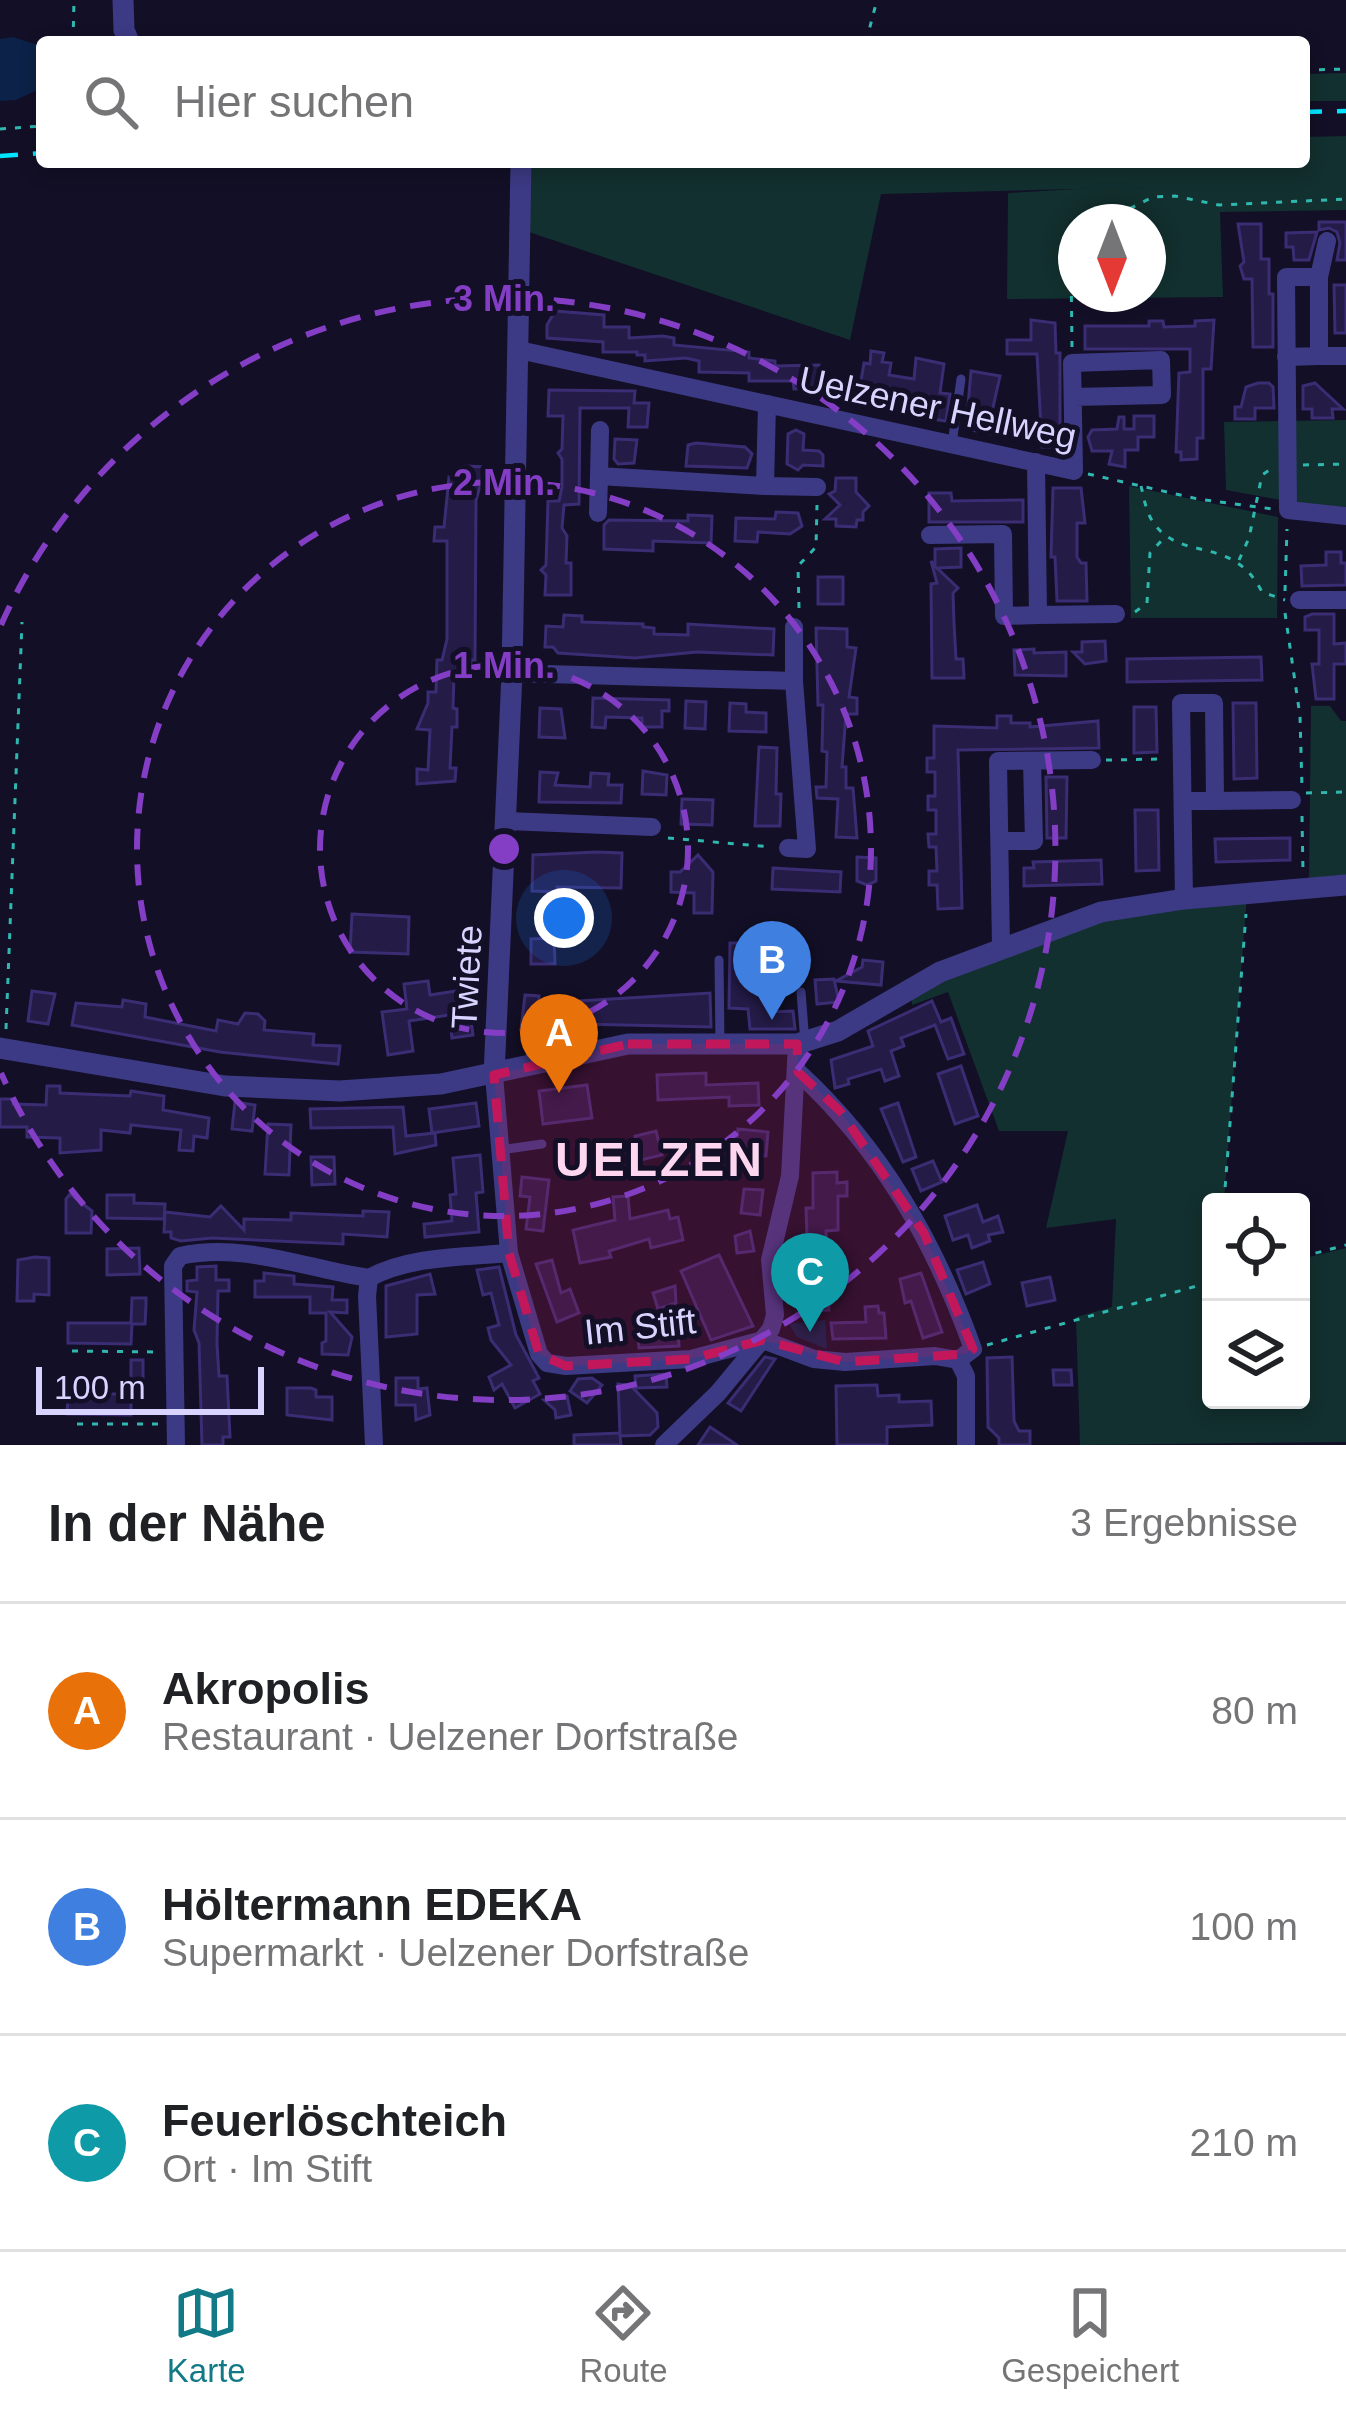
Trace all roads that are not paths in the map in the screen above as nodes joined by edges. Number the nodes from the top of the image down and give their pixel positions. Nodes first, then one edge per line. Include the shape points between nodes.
1 (123, 0) edge
2 (128, 36) edge
3 (521, 168) edge
4 (1327, 242) dead end
5 (1319, 277) junction
6 (518, 350) junction
7 (1319, 356) junction
8 (1346, 356) edge
9 (1286, 357) junction
10 (962, 379) dead end
11 (1073, 397) junction
12 (767, 404) junction
13 (600, 430) dead end
14 (952, 444) junction
15 (1036, 462) junction
16 (599, 476) junction
17 (765, 486) junction
18 (817, 488) road end
19 (598, 513) dead end
20 (1346, 516) edge
21 (1037, 533) junction
22 (1003, 534) junction
23 (930, 535) dead end
24 (1292, 600) road end
25 (1346, 600) edge
26 (1116, 614) road end
27 (1038, 615) junction
28 (794, 627) road end
29 (512, 673) junction
30 (794, 681) junction
31 (1032, 760) junction
32 (1093, 760) road end
33 (1297, 796) road end
34 (1183, 801) junction
35 (1215, 801) junction
36 (506, 820) junction
37 (652, 826) road end
38 (1000, 841) junction
39 (806, 849) road end
40 (1346, 885) edge
41 (1184, 899) junction
42 (1001, 947) junction
43 (719, 960) dead end
44 (801, 992) dead end
45 (801, 1043) junction
46 (719, 1045) junction
47 (2, 1048) edge
48 (798, 1072) junction
49 (494, 1075) junction
50 (542, 1144) dead end
51 (500, 1150) junction
52 (509, 1252) junction
53 (369, 1278) junction
54 (763, 1340) junction
55 (966, 1355) junction
56 (176, 1445) edge
57 (374, 1445) edge
58 (664, 1445) edge
59 (966, 1445) edge

1 - 2 street
3 - 6 street, Twiete
4 - 5 street
5 - 7 street
5 - 9 street via 1286,278
6 - 12 street, Uelzener Hellweg
6 - 29 street, Twiete
7 - 8 street
7 - 9 street
9 - 20 street via 1288,510
10 - 14 lane
11 - 11 street via 1162,395 1161,360 1072,363
11 - 15 street, Uelzener Hellweg via 1075,471
12 - 14 street, Uelzener Hellweg
12 - 17 street
13 - 16 street
14 - 15 street, Uelzener Hellweg
15 - 21 street
16 - 17 street
16 - 19 street
17 - 18 street
21 - 22 street
21 - 27 street
22 - 23 street
22 - 27 street via 1004,616
24 - 25 street
26 - 27 street
28 - 30 street
29 - 30 street
29 - 36 street, Twiete
30 - 39 street
31 - 32 street
31 - 38 street via 998,761
31 - 38 street via 1034,841
33 - 35 street
34 - 35 street
34 - 35 street via 1181,703 1214,703
34 - 41 street
36 - 37 street
36 - 49 street, Twiete
38 - 42 street
40 - 41 street
41 - 42 street via 1101,912
42 - 45 street
43 - 46 lane
44 - 45 lane
45 - 46 street
45 - 48 street
46 - 49 street via 628,1044
47 - 49 street via 295,1091
48 - 54 street via 790,1176 770,1260 775,1315
48 - 55 street via 884,1167 924,1233 951,1289
49 - 51 street, Im Stift
50 - 51 lane
51 - 52 street, Im Stift
52 - 53 street
52 - 54 street, Im Stift via 548,1363 692,1359
53 - 56 street via 262,1255 180,1256 173,1266
53 - 57 street
54 - 55 street via 830,1360
54 - 58 street
55 - 59 street

